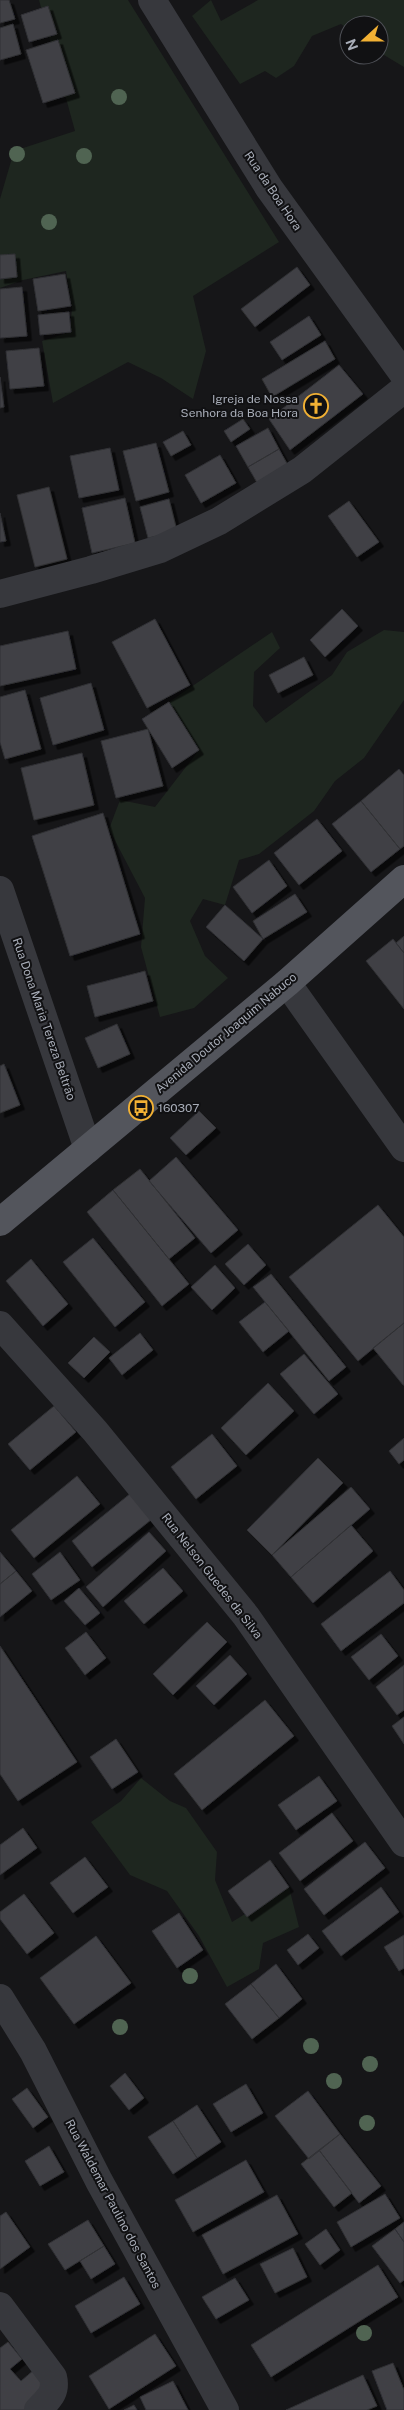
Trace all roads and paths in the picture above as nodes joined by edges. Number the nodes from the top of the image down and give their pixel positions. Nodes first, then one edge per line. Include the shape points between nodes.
1 (152, 0) edge
2 (404, 375) edge
3 (404, 389) edge
4 (0, 594) edge
5 (404, 879) edge
6 (0, 890) edge
7 (287, 983) junction
8 (404, 1148) edge
9 (88, 1149) junction
10 (0, 1222) edge
11 (0, 1325) edge
12 (404, 1843) edge
13 (0, 1998) edge
14 (0, 2306) edge
15 (45, 2403) edge
16 (224, 2410) edge

1 - 2 street, Rua da Boa Hora via 269,188
3 - 4 street via 302,470 219,521 160,549
5 - 7 main road, Avenida Doutor Joaquim Nabuco
6 - 9 street, Rua Dona Maria Tereza Beltrão
7 - 8 street
7 - 9 main road, Avenida Doutor Joaquim Nabuco
9 - 10 main road, Avenida Doutor Joaquim Nabuco
11 - 12 street, Rua Nelson Guedes da Silva via 95,1431 246,1616
13 - 16 street, Rua Waldemar Paulino dos Santos via 33,2051 99,2181
14 - 15 street via 53,2377 56,2387

